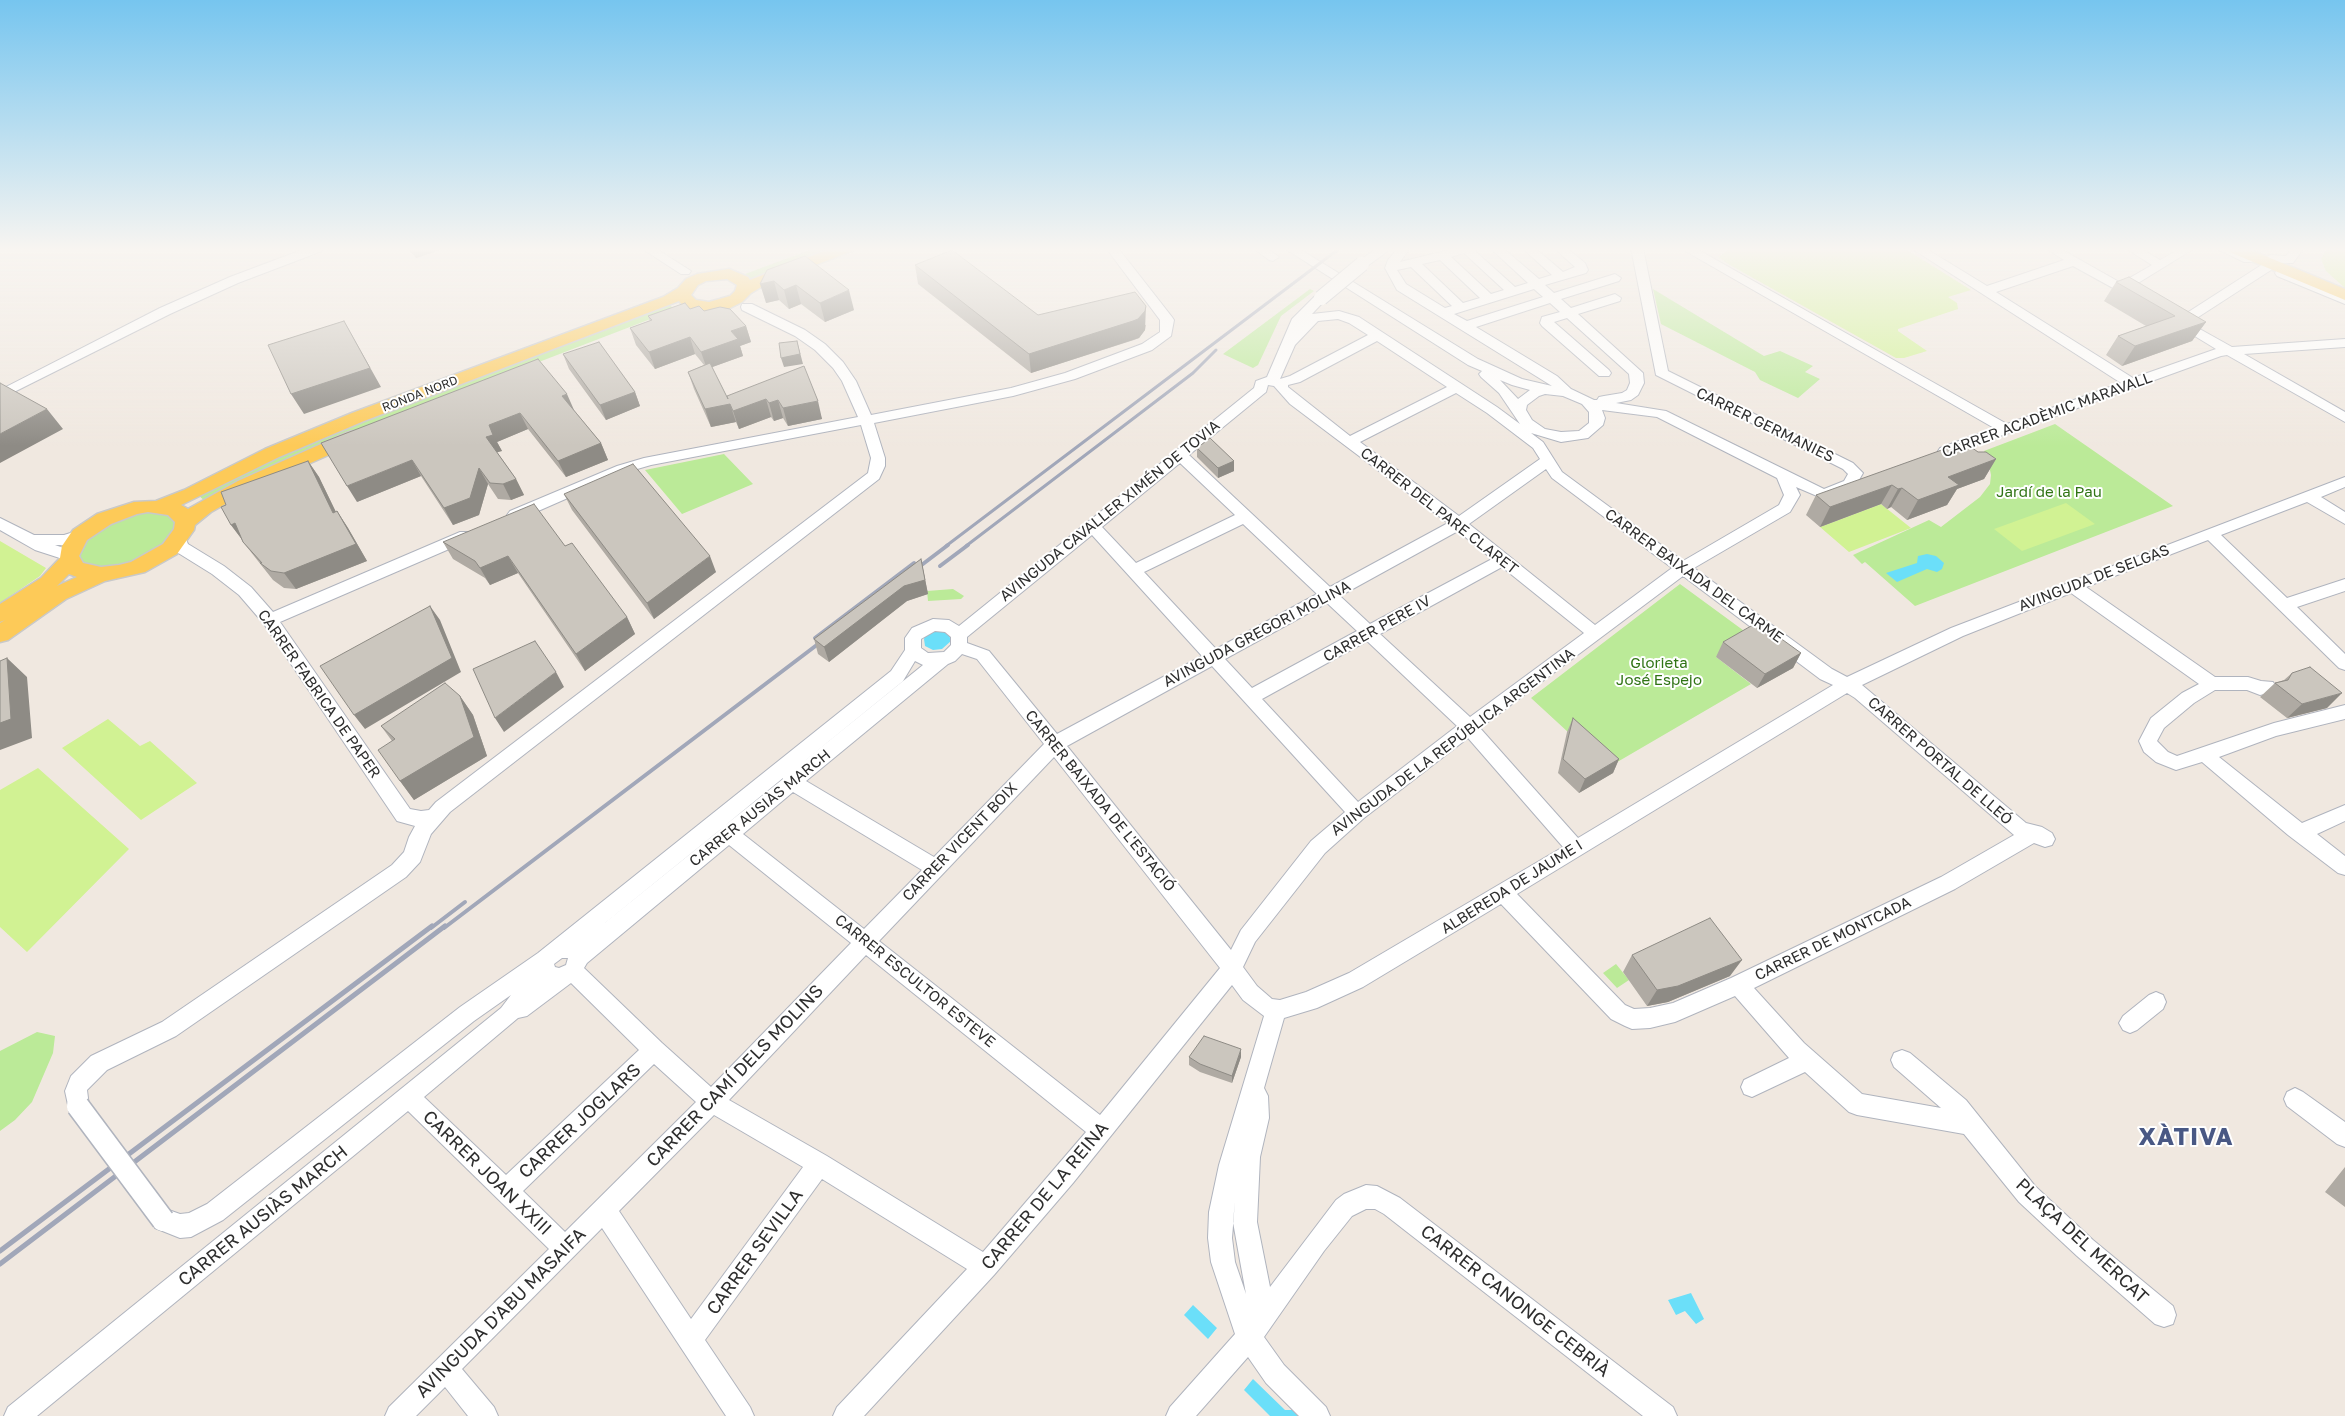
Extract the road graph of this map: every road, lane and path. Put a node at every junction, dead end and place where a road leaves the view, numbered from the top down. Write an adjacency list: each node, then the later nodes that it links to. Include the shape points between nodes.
1 (160, 314): 30 (street)
2 (632, 314): 48 (main road, RONDA NORD, via 349,421 272,453)
3 (673, 314): 57 (main road, RONDA NORD, via 337,443 204,507)
4 (767, 314): 35 (street, via 800,333 829,356 849,380)
5 (1163, 314): 35 (street, via 1168,326 1166,333 1154,343 1127,356 1042,385)
6 (1304, 314): 21 (street, bridge)
7 (1396, 314): 23 (street)
8 (1446, 314): 18 (street)
9 (1503, 314): 18 (street)
10 (1562, 314): 24 (street, via 1550,318 1548,323)
11 (1571, 314): 31 (street, via 1636,373 1636,388 1626,397)
12 (1650, 314): 45 (street, CARRER GERMANIES, via 1662,372 1669,378 1848,466 1856,473)
13 (1803, 314): 36 (street)
14 (2021, 314): 26 (street)
15 (2165, 314): 17 (street)
16 (2193, 314): 17 (street)
17 (2180, 323): 22 (street)
18 (1466, 326): 29 (street, via 1552,379)
19 (1377, 336): 21 (street, via 1354,320 1325,315 1314,317); 25 (street, via 1295,379); 27 (street)
20 (2345, 343): 22 (street, CARRER ACADÈMIC MARAVALL)
21 (1288, 344): 25 (street)
22 (2228, 351): 26 (street, CARRER ACADÈMIC MARAVALL); 34 (street)
23 (1473, 362): 28 (street); 33 (street, via 1504,390)
24 (1604, 373)
25 (1278, 384): 38 (street, CARRER DEL PARE CLARET); 39 (street, AVINGUDA CAVALLER XIMÉN DE TOVIA, via 1278,393 1261,389)
26 (2133, 384): 36 (street, CARRER ACADÈMIC MARAVALL)
27 (1457, 387): 32 (street); 38 (street)
28 (1544, 390): 29 (street); 33 (street, via 1526,397 1521,403)
29 (1566, 392): 31 (street)
30 (0, 395)
31 (1586, 401): 37 (street, via 1598,418 1591,431 1572,437); 42 (street, via 1661,414)
32 (1492, 410): 33 (street, via 1514,420); 41 (street, CARRER BAIXADA DEL CARME, via 1538,445)
33 (1522, 416): 37 (street)
34 (2345, 418)
35 (866, 420): 52 (street, via 649,460); 93 (street, via 878,466 865,485)
36 (2006, 429): 40 (street, CARRER ACADÈMIC MARAVALL)
37 (1549, 435): 41 (street)
38 (1349, 442): 54 (street, CARRER DEL PARE CLARET)
39 (1180, 455): 50 (street); 55 (street, AVINGUDA CAVALLER XIMÉN DE TOVIA)
40 (1933, 455)
41 (1549, 460): 54 (street, AVINGUDA GREGORI MOLINA); 65 (street, CARRER BAIXADA DEL CARME, via 1557,475)
42 (1784, 477): 46 (street); 49 (street, via 1792,495)
43 (1868, 477): 45 (street)
44 (2345, 482): 47 (street, AVINGUDA DE SELGAS)
45 (1850, 484): 46 (street)
46 (1824, 494): 49 (street)
47 (2309, 496): 51 (street); 58 (street, AVINGUDA DE SELGAS)
48 (161, 506): 57 (main road, via 181,514); 59 (main road, RONDA NORD, via 118,512)
49 (1785, 508): 65 (street)
50 (1246, 516): 66 (street); 70 (street)
51 (2345, 519)
52 (499, 522)
53 (0, 523): 60 (street)
54 (1459, 524): 64 (street, CARRER DEL PARE CLARET); 70 (street, AVINGUDA GREGORI MOLINA)
55 (1092, 526): 66 (street); 77 (street, AVINGUDA CAVALLER XIMÉN DE TOVIA)
56 (482, 529): 73 (street)
57 (182, 531): 62 (main road, RONDA NORD); 63 (street, CARRER FABRICA DE PAPER, via 181,547)
58 (2211, 534): 69 (street, AVINGUDA DE SELGAS); 71 (street)
59 (80, 535): 60 (street, via 64,540); 61 (main road, via 72,546)
60 (32, 540): 61 (street)
61 (70, 558): 67 (main road, via 75,568); 72 (main road, via 48,583)
62 (156, 558): 63 (street, CARRER FABRICA DE PAPER, via 173,556); 67 (main road, RONDA NORD, via 126,571)
63 (201, 560): 73 (street, CARRER FABRICA DE PAPER, via 235,582)
64 (1503, 560): 74 (street, CARRER PERE IV); 76 (street, CARRER DEL PARE CLARET)
65 (1683, 568): 76 (street, AVINGUDA DE LA REPÚBLICA ARGENTINA); 82 (street, CARRER BAIXADA DEL CARME, via 1826,674)
66 (1133, 571): 79 (street)
67 (101, 574): 75 (main road, via 59,594)
68 (2345, 585): 71 (street)
69 (2073, 586): 82 (street, AVINGUDA DE SELGAS, via 1943,638); 83 (street)
70 (1328, 596): 74 (street); 79 (street, AVINGUDA GREGORI MOLINA)
71 (2285, 605): 81 (street)
72 (0, 614)
73 (270, 620): 93 (street, CARRER FABRICA DE PAPER, via 404,816 421,819)
74 (1369, 633): 85 (street, CARRER PERE IV); 87 (street)
75 (0, 634)
76 (1596, 634): 87 (street, AVINGUDA DE LA REPÚBLICA ARGENTINA)
77 (960, 641): 78 (street, via 955,630 941,625 925,628 913,638); 80 (street, via 949,657); 88 (street, CARRER BAIXADA DE L'ESTACIÓ, via 983,655)
78 (913, 650): 80 (street, via 924,659); 104 (street, CARRER AUSIÀS MARCH, via 897,676)
79 (1213, 657): 85 (street); 88 (street, AVINGUDA GREGORI MOLINA)
80 (941, 660): 90 (street, CARRER AUSIÀS MARCH)
81 (2345, 664)
82 (1847, 685): 96 (street, CARRER PORTAL DE LLEÓ, via 1872,701 2019,829); 97 (street, ALBEREDA DE JAUME I)
83 (2209, 685): 84 (street, via 2248,683 2260,688); 89 (street, via 2157,723 2148,741 2162,758 2176,762)
84 (2267, 686)
85 (1250, 697): 91 (street)
86 (2345, 712): 89 (street, via 2274,730)
87 (1469, 727): 91 (street, AVINGUDA DE LA REPÚBLICA ARGENTINA); 97 (street)
88 (1055, 744): 99 (street, CARRER VICENT BOIX); 101 (street, CARRER BAIXADA DE L'ESTACIÓ)
89 (2208, 757): 94 (street, via 2294,829)
90 (791, 781): 95 (street, CARRER AUSIÀS MARCH); 99 (street)
91 (1357, 813): 102 (street, AVINGUDA DE LA REPÚBLICA ARGENTINA, via 1318,847)
92 (2345, 813): 94 (street)
93 (435, 816): 104 (street, CARRER AUSIÀS MARCH, bridge, via 418,837 413,856 399,872 169,1029 111,1055 83,1076 76,1091 78,1106 163,1220 180,1226 191,1225 215,1212 467,1014)
94 (2302, 832): 98 (street)
95 (728, 833): 103 (street, CARRER ESCULTOR ESTEVE); 106 (street, CARRER AUSIÀS MARCH)
96 (2040, 836): 107 (street, CARRER DE MONTCADA)
97 (1576, 848): 100 (street, ALBEREDA DE JAUME I)
98 (2345, 867)
99 (935, 868): 103 (street, CARRER VICENT BOIX)
100 (1503, 893): 107 (street, CARRER DE MONTCADA, via 1622,1015 1638,1019 1662,1016); 109 (street, ALBEREDA DE JAUME I, via 1356,980 1310,1002)
101 (1207, 934): 102 (street, via 1230,940); 105 (street, CARRER BAIXADA DE L'ESTACIÓ)
102 (1248, 935): 105 (street, AVINGUDA DE LA REPÚBLICA ARGENTINA)
103 (865, 941): 119 (street, CARRER CAMÍ DELS MOLINS); 120 (street, CARRER ESCULTOR ESTEVE)
104 (549, 957): 106 (street, via 544,972 547,975); 106 (street, via 564,947 575,950); 110 (street, CARRER AUSIÀS MARCH)
105 (1232, 967): 109 (street, CARRER BAIXADA DE L'ESTACIÓ, via 1250,993 1266,1007); 120 (street, CARRER DE LA REINA)
106 (571, 969): 110 (street, CARRER AUSIÀS MARCH); 112 (street)
107 (1738, 985): 113 (street)
108 (2156, 1002): 111 (street)
109 (1276, 1010): 115 (street)
110 (508, 1015): 117 (street, CARRER AUSIÀS MARCH)
111 (2130, 1024)
112 (654, 1050): 119 (street); 124 (street, CARRER JOGLARS)
113 (1807, 1060): 116 (street); 121 (street, via 1858,1104)
114 (1902, 1060): 121 (street, PLAÇA DEL MERCAT, via 1955,1104)
115 (1256, 1079): 129 (street, via 1258,1118 1249,1157 1245,1222 1258,1285); 129 (street, via 1226,1182 1220,1238 1223,1262)
116 (1752, 1087)
117 (409, 1097): 124 (street, CARRER JOAN XXIII); 133 (street, CARRER AUSIÀS MARCH)
118 (2295, 1100): 122 (street)
119 (712, 1102): 123 (street); 125 (street, CARRER CAMÍ DELS MOLINS)
120 (1101, 1130): 127 (street, CARRER DE LA REINA)
121 (1978, 1133): 128 (street, PLAÇA DEL MERCAT, via 2027,1194)
122 (2345, 1136)
123 (819, 1164): 127 (street); 130 (street, CARRER SEVILLA)
124 (506, 1191): 126 (street, CARRER JOAN XXIII)
125 (604, 1210): 126 (street, AVINGUDA D'ABU MASAIFA); 130 (street)
126 (566, 1249): 131 (street, AVINGUDA D'ABU MASAIFA)
127 (986, 1266): 137 (street, CARRER DE LA REINA)
128 (2164, 1316)
129 (1254, 1330): 132 (street); 138 (street, via 1275,1374); 139 (street, CARRER CANONGE CEBRIÀ, via 1344,1208 1361,1198 1371,1197 1384,1201)
130 (691, 1339): 136 (street)
131 (445, 1368): 134 (street, AVINGUDA D'ABU MASAIFA); 135 (street)
132 (1185, 1409)
133 (18, 1416)
134 (398, 1416)
135 (485, 1416)
136 (742, 1416)
137 (846, 1416)
138 (1316, 1416)
139 (1664, 1416)

